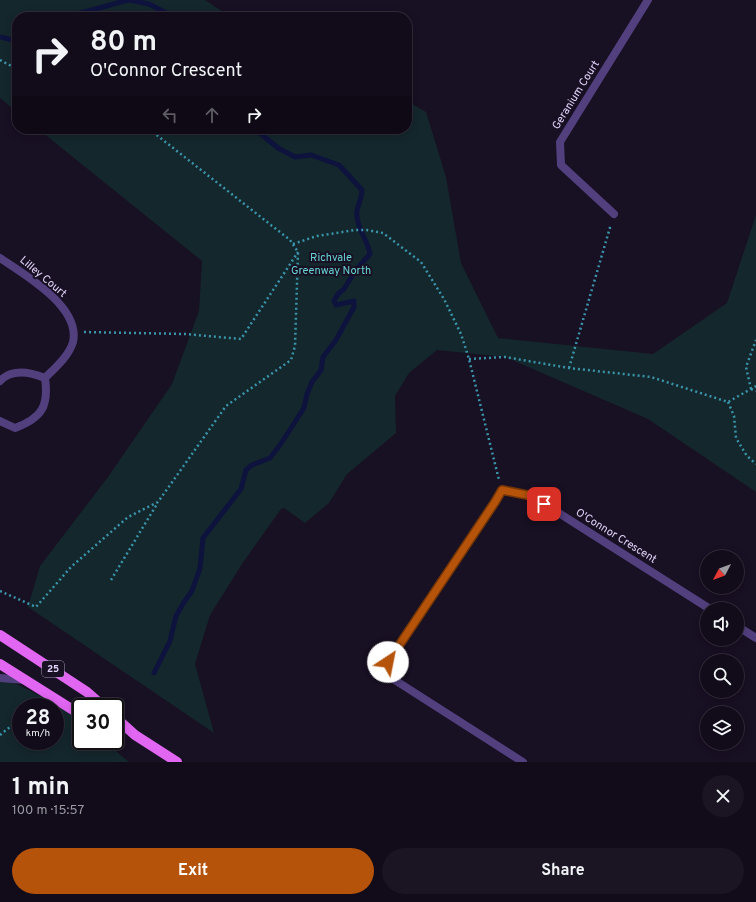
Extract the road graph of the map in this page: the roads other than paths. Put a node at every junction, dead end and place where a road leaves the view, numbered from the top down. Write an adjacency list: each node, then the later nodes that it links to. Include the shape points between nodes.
1 (648, 0): 2 (street, Geranium Court, via 560,142 561,165)
2 (614, 214)
3 (0, 258): 4 (street, Lilley Court, via 24,273 58,302 71,320 74,332 72,343 61,362)
4 (45, 378): 5 (street, via 31,372 19,372 4,376); 6 (street, via 46,398 40,414 29,423 15,428)
5 (0, 381)
6 (0, 421)
7 (700, 603): 20 (street, O'Connor Crescent, via 532,496 502,490 388,662 390,677)
8 (744, 630): 10 (street)
9 (0, 635): 14 (main road, 25)
10 (756, 638)
11 (0, 664): 13 (main road, 25)
12 (0, 678): 13 (street)
13 (25, 680): 15 (main road, 25)
14 (94, 698)
15 (72, 709)
16 (124, 725): 18 (main road)
17 (124, 731): 18 (main road)
18 (135, 735): 19 (main road)
19 (177, 762)
20 (523, 762)

